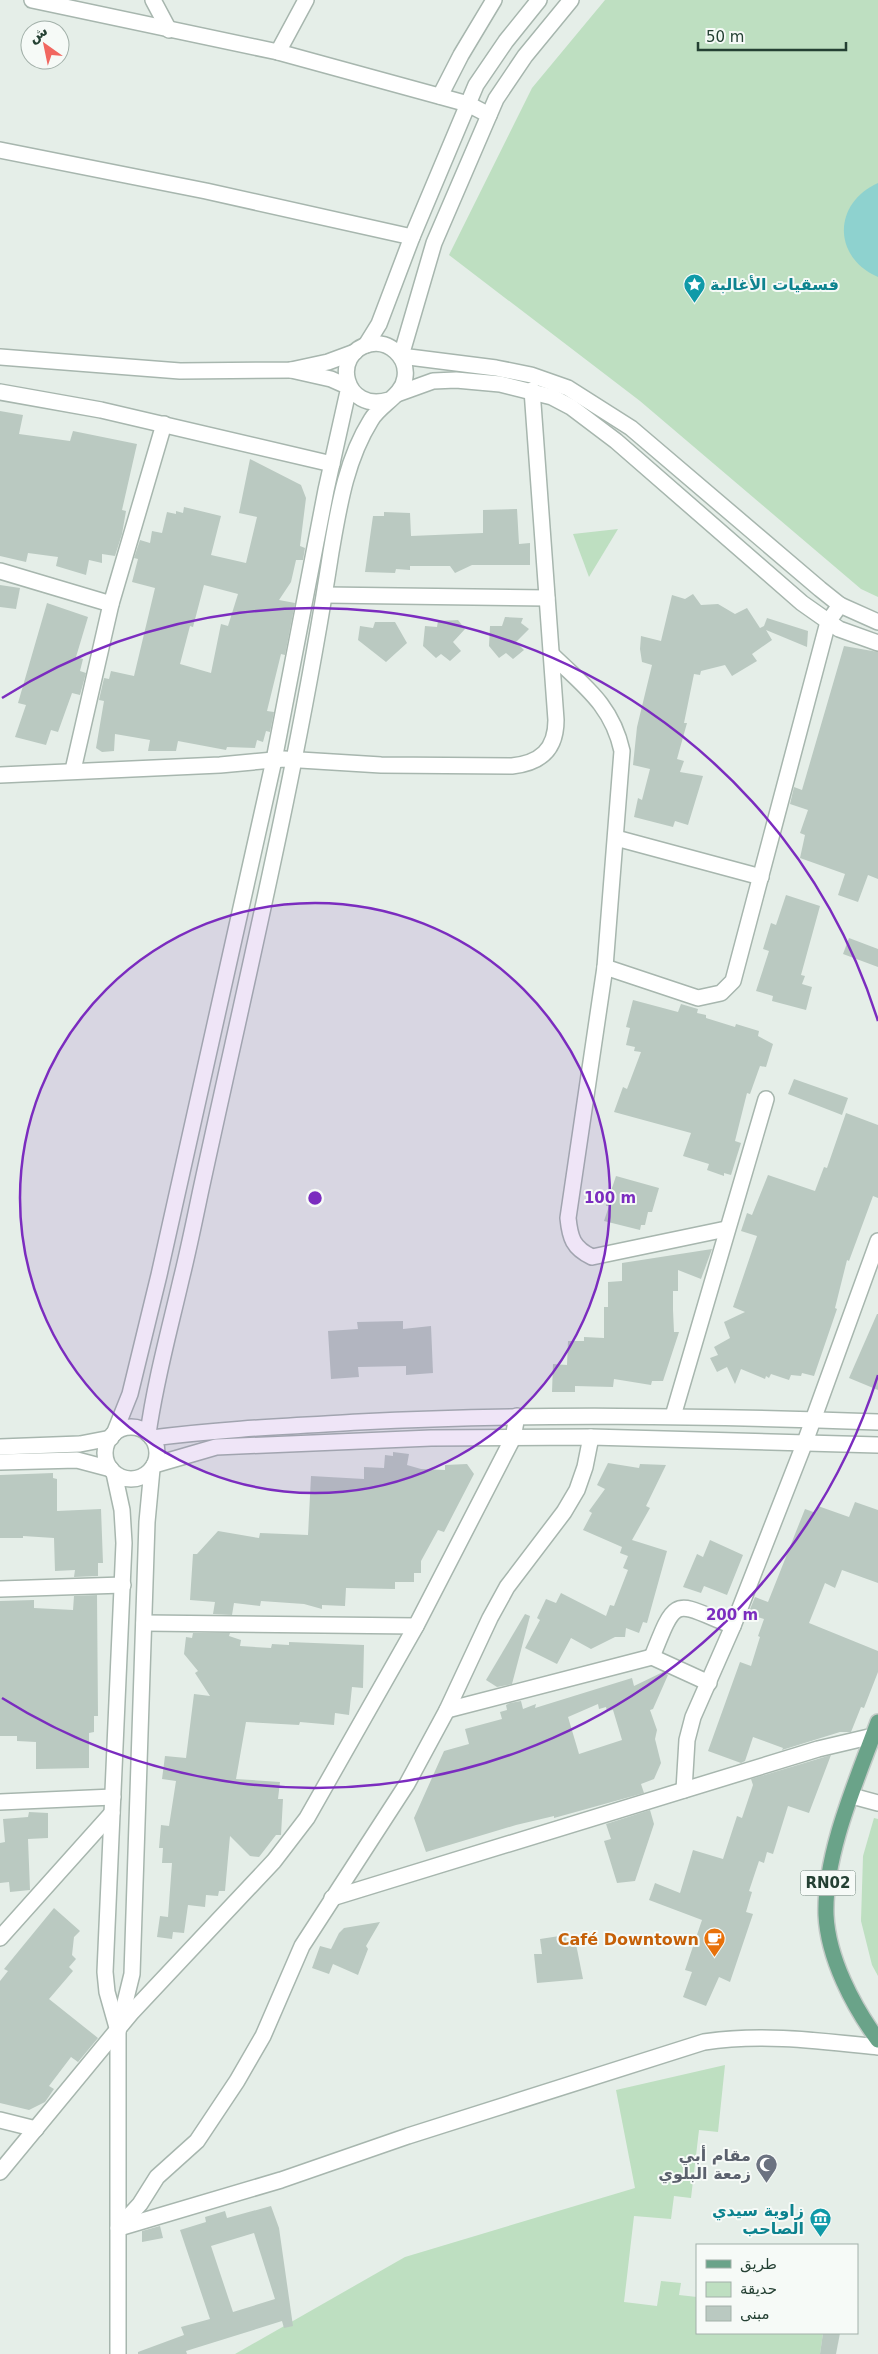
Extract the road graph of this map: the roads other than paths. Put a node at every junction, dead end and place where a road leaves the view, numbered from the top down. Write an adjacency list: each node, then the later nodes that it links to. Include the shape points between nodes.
1 (32, 0): 7 (street)
2 (154, 0): 7 (street)
3 (306, 0): 8 (street)
4 (494, 0): 9 (street)
5 (539, 0): 10 (street, via 506,41 476,85)
6 (571, 0): 11 (street, via 525,56)
7 (168, 30): 8 (street)
8 (278, 52): 9 (street)
9 (440, 96): 10 (street)
10 (468, 104): 11 (street); 13 (street)
11 (489, 115): 15 (street, via 434,243)
12 (0, 150): 13 (street)
13 (412, 237): 14 (street, via 379,324)
14 (361, 348): 15 (street, via 385,344); 17 (street, via 328,362); 18 (street, via 347,365)
15 (401, 356): 21 (street, via 406,376); 28 (street, via 496,368 568,388 631,428)
16 (0, 357): 17 (street, via 180,371)
17 (291, 370): 18 (street)
18 (350, 387): 21 (street, via 360,399 369,402 379,403); 23 (street)
19 (532, 390): 21 (street, via 456,380 433,381); 26 (street); 29 (street, via 571,406 593,423)
20 (0, 392): 22 (street)
21 (393, 397): 25 (street, via 372,417 341,492)
22 (164, 424): 23 (street); 27 (street)
23 (332, 464): 33 (street)
24 (0, 571): 27 (street)
25 (325, 595): 26 (street); 34 (street)
26 (547, 598): 32 (street)
27 (111, 604): 35 (street)
28 (840, 605): 29 (street); 30 (street)
29 (828, 622): 31 (street); 38 (street)
30 (878, 622)
31 (878, 643)
32 (552, 654): 34 (street, via 556,734 547,750 524,765 381,765); 37 (street, via 603,706 618,733 622,751)
33 (274, 760): 34 (street); 35 (street); 47 (street, via 159,1275 130,1394)
34 (293, 760): 48 (street, via 182,1279 153,1394)
35 (73, 770): 36 (street)
36 (0, 775)
37 (616, 838): 38 (street); 39 (street)
38 (761, 877): 39 (street, via 733,981 721,993 698,998)
39 (605, 967): 41 (street, via 568,1218 573,1244 592,1257)
40 (766, 1100): 41 (street)
41 (726, 1229): 44 (street)
42 (878, 1241): 45 (street)
43 (517, 1416): 44 (street); 48 (street, via 217,1429); 50 (street)
44 (673, 1416): 45 (street)
45 (813, 1420): 46 (street); 51 (street)
46 (878, 1422)
47 (112, 1436): 48 (street, via 122,1429 131,1428); 53 (street, via 80,1444); 56 (street, via 106,1449)
48 (150, 1436): 55 (street, via 157,1453)
49 (591, 1437): 50 (street); 51 (street); 64 (street, via 577,1490 507,1587)
50 (513, 1438): 55 (street, via 216,1447); 60 (street)
51 (805, 1442): 52 (street); 61 (street)
52 (878, 1445)
53 (0, 1448)
54 (0, 1462): 56 (street, via 77,1460)
55 (153, 1467): 56 (street, via 146,1474 130,1479); 59 (street)
56 (112, 1471): 57 (street, via 124,1527)
57 (122, 1585): 58 (street); 68 (street)
58 (0, 1589)
59 (144, 1623): 60 (street); 74 (street, via 132,1974)
60 (416, 1626): 74 (street, via 307,1818 274,1861)
61 (733, 1626): 62 (street, via 690,1609 679,1608 667,1618); 63 (street)
62 (652, 1657): 63 (street); 64 (street)
63 (709, 1683): 66 (street, via 693,1717 687,1740)
64 (447, 1710): 72 (street, via 407,1784)
65 (875, 1729): 66 (street); 67 (main road, RN02)
66 (684, 1790): 72 (street)
67 (852, 1796): 70 (street); 75 (main road, RN02, via 835,1845 826,1916 844,1983 860,2016)
68 (113, 1797): 69 (street); 71 (street)
69 (0, 1802)
70 (878, 1803)
71 (112, 1813): 73 (street); 74 (street, via 105,1972 106,1992)
72 (332, 1898): 80 (street, via 302,1946 263,2036 237,2081 196,2141 157,2177 140,2204)
73 (0, 1938)
74 (118, 2031): 78 (street); 80 (street)
75 (878, 2040)
76 (878, 2047): 80 (street, via 810,2040 730,2038 704,2042 281,2180)
77 (0, 2120): 78 (street)
78 (36, 2129): 79 (street)
79 (0, 2172)
80 (118, 2228): 81 (street)
81 (118, 2354)

